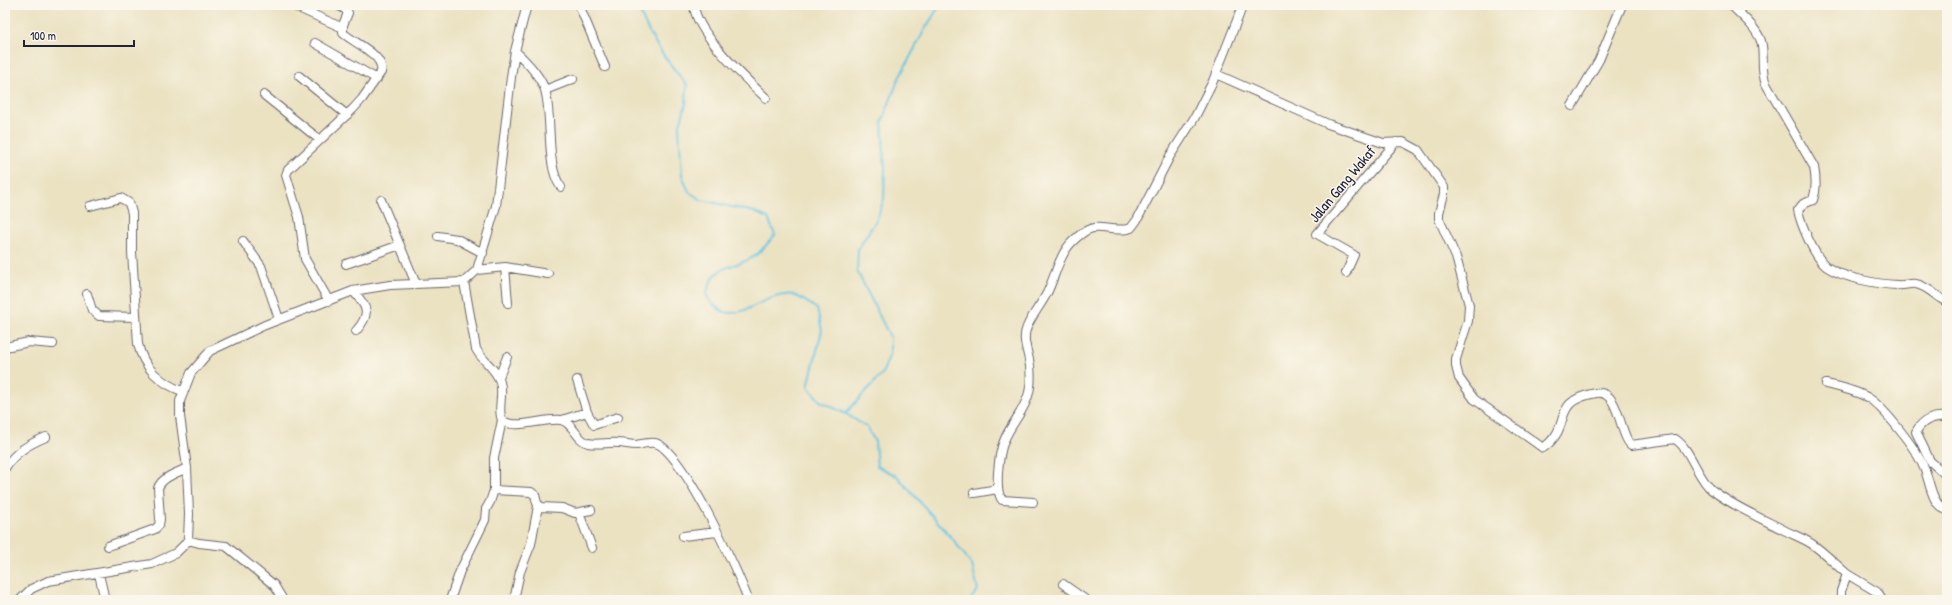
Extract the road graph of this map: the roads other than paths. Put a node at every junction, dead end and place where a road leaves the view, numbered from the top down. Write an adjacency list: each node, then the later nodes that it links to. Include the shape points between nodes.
1 (292, 5): 9 (street)
2 (338, 5): 9 (street, via 347,11 348,16)
3 (527, 5): 11 (street)
4 (579, 5): 12 (street)
5 (694, 5): 19 (street, via 698,22 708,35)
6 (1243, 5): 13 (street)
7 (1622, 5): 20 (street, via 1599,60)
8 (1731, 5): 41 (street, via 1759,37 1766,84 1814,167 1816,178 1813,200 1803,204 1798,210 1805,231 1823,263 1838,272 1866,280 1925,287)
9 (342, 28): 16 (street, via 346,36 378,58 382,66)
10 (315, 43): 16 (street)
11 (515, 51): 17 (street); 30 (street, via 506,107 496,206)
12 (604, 67)
13 (1216, 74): 23 (street, via 1328,124 1383,143); 62 (street, via 1195,117 1170,156 1131,228 1123,230 1099,226 1089,229 1071,243 1063,255 1047,294 1024,337 1030,366 1030,385 1024,405 1004,440)
14 (299, 76): 21 (street)
15 (573, 79): 17 (street)
16 (377, 80): 21 (street)
17 (545, 90): 24 (street, via 554,169)
18 (264, 95): 22 (street)
19 (766, 98)
20 (1572, 106)
21 (347, 115): 22 (street)
22 (320, 140): 40 (street, via 288,170 286,175 299,216 305,259)
23 (1396, 142): 34 (street, Jalan Gang Wakaf, via 1317,234 1354,255); 76 (street, via 1403,142 1418,150 1444,187 1439,220 1456,257 1469,312 1456,366 1459,378 1474,399 1543,448 1557,435 1567,405 1586,396 1606,394 1613,404 1625,436 1632,445 1675,438 1680,441 1702,479 1713,491 1758,518 1812,544)
24 (561, 187)
25 (381, 200): 29 (street)
26 (90, 206): 43 (street, via 121,198 129,203 132,213)
27 (438, 236): 30 (street, via 457,239)
28 (243, 241): 44 (street, via 261,266)
29 (400, 245): 31 (street); 37 (street)
30 (483, 254): 33 (street)
31 (346, 264)
32 (505, 267): 33 (street); 35 (street); 42 (street)
33 (477, 270): 36 (street)
34 (1346, 273)
35 (548, 274)
36 (464, 282): 37 (street); 49 (street, via 476,349)
37 (416, 284): 38 (street)
38 (353, 291): 40 (street); 45 (street, via 361,299 366,311 363,323)
39 (87, 294): 43 (street, via 92,310 99,316)
40 (329, 301): 44 (street)
41 (1947, 302)
42 (508, 303)
43 (136, 317): 52 (street, via 138,344 143,360 163,381)
44 (280, 319): 52 (street, via 210,351 197,364)
45 (356, 331)
46 (53, 344): 47 (street, via 29,342)
47 (5, 347)
48 (507, 357): 49 (street)
49 (499, 377): 56 (street)
50 (576, 380): 53 (street)
51 (1826, 384): 68 (street, via 1847,388 1867,397 1886,414 1924,468 1934,497)
52 (182, 391): 60 (street, via 180,416)
53 (587, 412): 54 (street, via 594,426); 57 (street)
54 (618, 417)
55 (1947, 417): 61 (street, via 1925,421 1916,432 1930,461)
56 (502, 420): 57 (street, via 508,423); 63 (street, via 494,458)
57 (562, 420): 70 (street, via 586,442 659,445 687,477)
58 (46, 437): 59 (street, via 27,445 10,459)
59 (5, 468)
60 (187, 468): 72 (street); 73 (street, via 159,484 160,520 155,529)
61 (1947, 476)
62 (998, 489): 64 (street); 65 (street, via 1002,500)
63 (494, 490): 66 (street, via 531,492 535,494); 81 (street, via 486,508 485,520 460,571)
64 (974, 494)
65 (1033, 502)
66 (538, 506): 69 (street, via 562,508); 82 (street, via 531,544 520,572)
67 (591, 510): 69 (street)
68 (1947, 510)
69 (579, 513): 74 (street)
70 (718, 532): 71 (street); 83 (street)
71 (683, 536)
72 (188, 540): 75 (street, via 176,553 152,564); 80 (street, via 226,546 274,585)
73 (108, 546)
74 (592, 548)
75 (99, 574): 78 (street, via 48,581 31,589); 79 (street)
76 (1847, 574): 85 (street, via 1841,591); 86 (street, via 1876,592)
77 (1063, 584): 84 (street)
78 (20, 600)
79 (105, 600)
80 (283, 600)
81 (450, 600)
82 (514, 600)
83 (748, 600)
84 (1086, 600)
85 (1841, 600)
86 (1882, 600)

